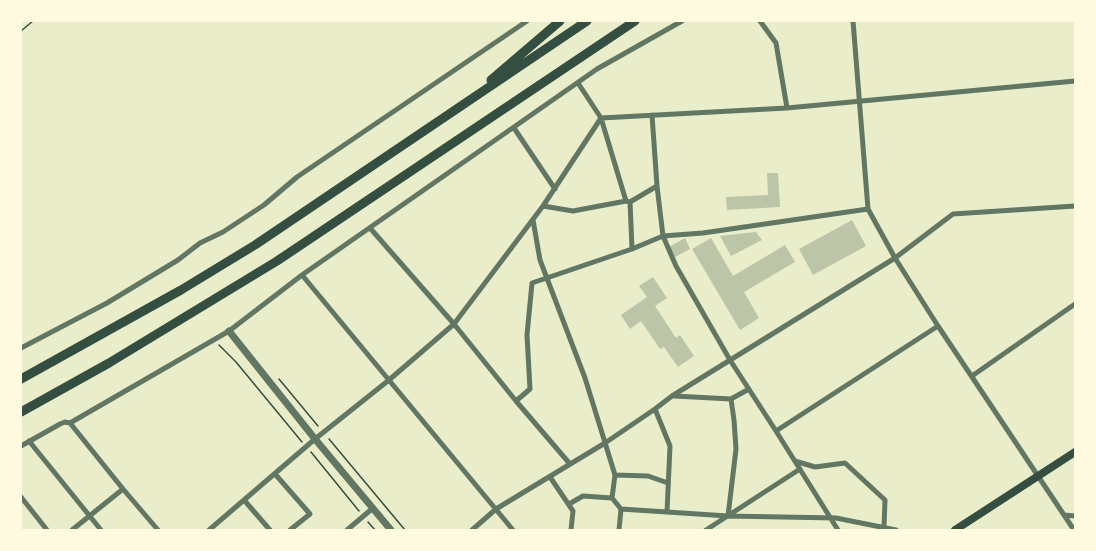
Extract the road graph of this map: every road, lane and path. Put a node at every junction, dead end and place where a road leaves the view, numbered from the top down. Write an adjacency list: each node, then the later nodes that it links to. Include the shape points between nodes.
1 (33, 21): 9 (path)
2 (527, 21): 36 (street, via 223,232 107,303)
3 (560, 21): 13 (highway)
4 (587, 21): 13 (highway)
5 (635, 21): 46 (highway, via 277,261)
6 (682, 21): 11 (street)
7 (760, 21): 14 (street, via 776,43)
8 (853, 21): 12 (street)
9 (21, 31)
10 (1075, 81): 12 (street)
11 (578, 83): 16 (street); 17 (street)
12 (860, 101): 14 (street); 23 (street)
13 (459, 107): 39 (highway, via 255,245)
14 (787, 108): 15 (street)
15 (652, 115): 16 (street); 18 (street)
16 (601, 118): 19 (street); 20 (street)
17 (514, 128): 19 (street); 25 (street)
18 (657, 186): 20 (street); 26 (street)
19 (555, 189): 21 (street)
20 (628, 201): 21 (street, via 573,211); 27 (street)
21 (543, 206): 24 (street)
22 (1075, 206): 28 (street, via 953,214)
23 (868, 208): 26 (street); 28 (street)
24 (533, 220): 30 (street); 32 (street)
25 (370, 228): 29 (street); 32 (street)
26 (663, 236): 27 (street); 37 (street)
27 (632, 249): 30 (street)
28 (896, 258): 33 (street); 37 (street)
29 (302, 275): 34 (street); 40 (street)
30 (547, 278): 44 (street, via 532,283 527,335 530,389); 51 (street)
31 (1075, 304): 38 (street)
32 (454, 324): 40 (street); 44 (street)
33 (938, 326): 38 (street); 48 (street)
34 (229, 331): 47 (street); 49 (street)
35 (219, 345): 53 (path)
36 (21, 348)
37 (730, 360): 41 (street); 42 (street)
38 (972, 376): 60 (street)
39 (21, 379)
40 (389, 380): 49 (street); 70 (street)
41 (749, 389): 43 (street); 48 (street)
42 (672, 396): 43 (street); 45 (street)
43 (731, 399): 75 (street, via 736,449)
44 (516, 401): 56 (street)
45 (656, 409): 51 (street); 62 (street, via 670,446)
46 (21, 412)
47 (70, 423): 50 (street, via 60,424); 63 (street)
48 (776, 431): 55 (street)
49 (315, 439): 53 (street); 68 (street)
50 (29, 441): 52 (street); 72 (street)
51 (605, 442): 56 (street); 59 (street)
52 (21, 446)
53 (306, 446): 58 (street); 74 (path)
54 (1075, 452): 60 (main road)
55 (795, 461): 57 (street); 78 (street, via 815,467 844,463 885,500)
56 (570, 464): 61 (street)
57 (800, 469): 75 (street); 77 (street)
58 (274, 474): 66 (street); 85 (street, via 310,514)
59 (615, 475): 62 (street, via 648,476); 65 (street)
60 (1038, 476): 73 (street); 96 (main road)
61 (549, 477): 67 (street); 70 (street)
62 (668, 483): 71 (street)
63 (123, 489): 72 (street); 83 (street)
64 (21, 497): 80 (street)
65 (612, 498): 67 (street, via 583,496); 69 (street)
66 (244, 500): 79 (street); 84 (street)
67 (569, 504): 91 (street, via 573,511)
68 (373, 508): 74 (street); 88 (street)
69 (621, 509): 71 (street); 92 (street)
70 (496, 510): 89 (street); 90 (street)
71 (667, 512): 75 (street)
72 (88, 515): 81 (street); 82 (street)
73 (1064, 515): 76 (street); 97 (street)
74 (363, 516): 86 (street); 87 (path)
75 (728, 516): 77 (street); 93 (street)
76 (1075, 516)
77 (831, 518): 78 (street); 94 (street)
78 (885, 527): 95 (street)
79 (212, 529)
80 (47, 530)
81 (72, 530)
82 (101, 530)
83 (158, 530)
84 (270, 530)
85 (290, 530)
86 (347, 530)
87 (375, 530)
88 (392, 530)
89 (472, 530)
90 (513, 530)
91 (572, 530)
92 (619, 530)
93 (706, 530)
94 (838, 530)
95 (896, 530)
96 (955, 530)
97 (1074, 530)

